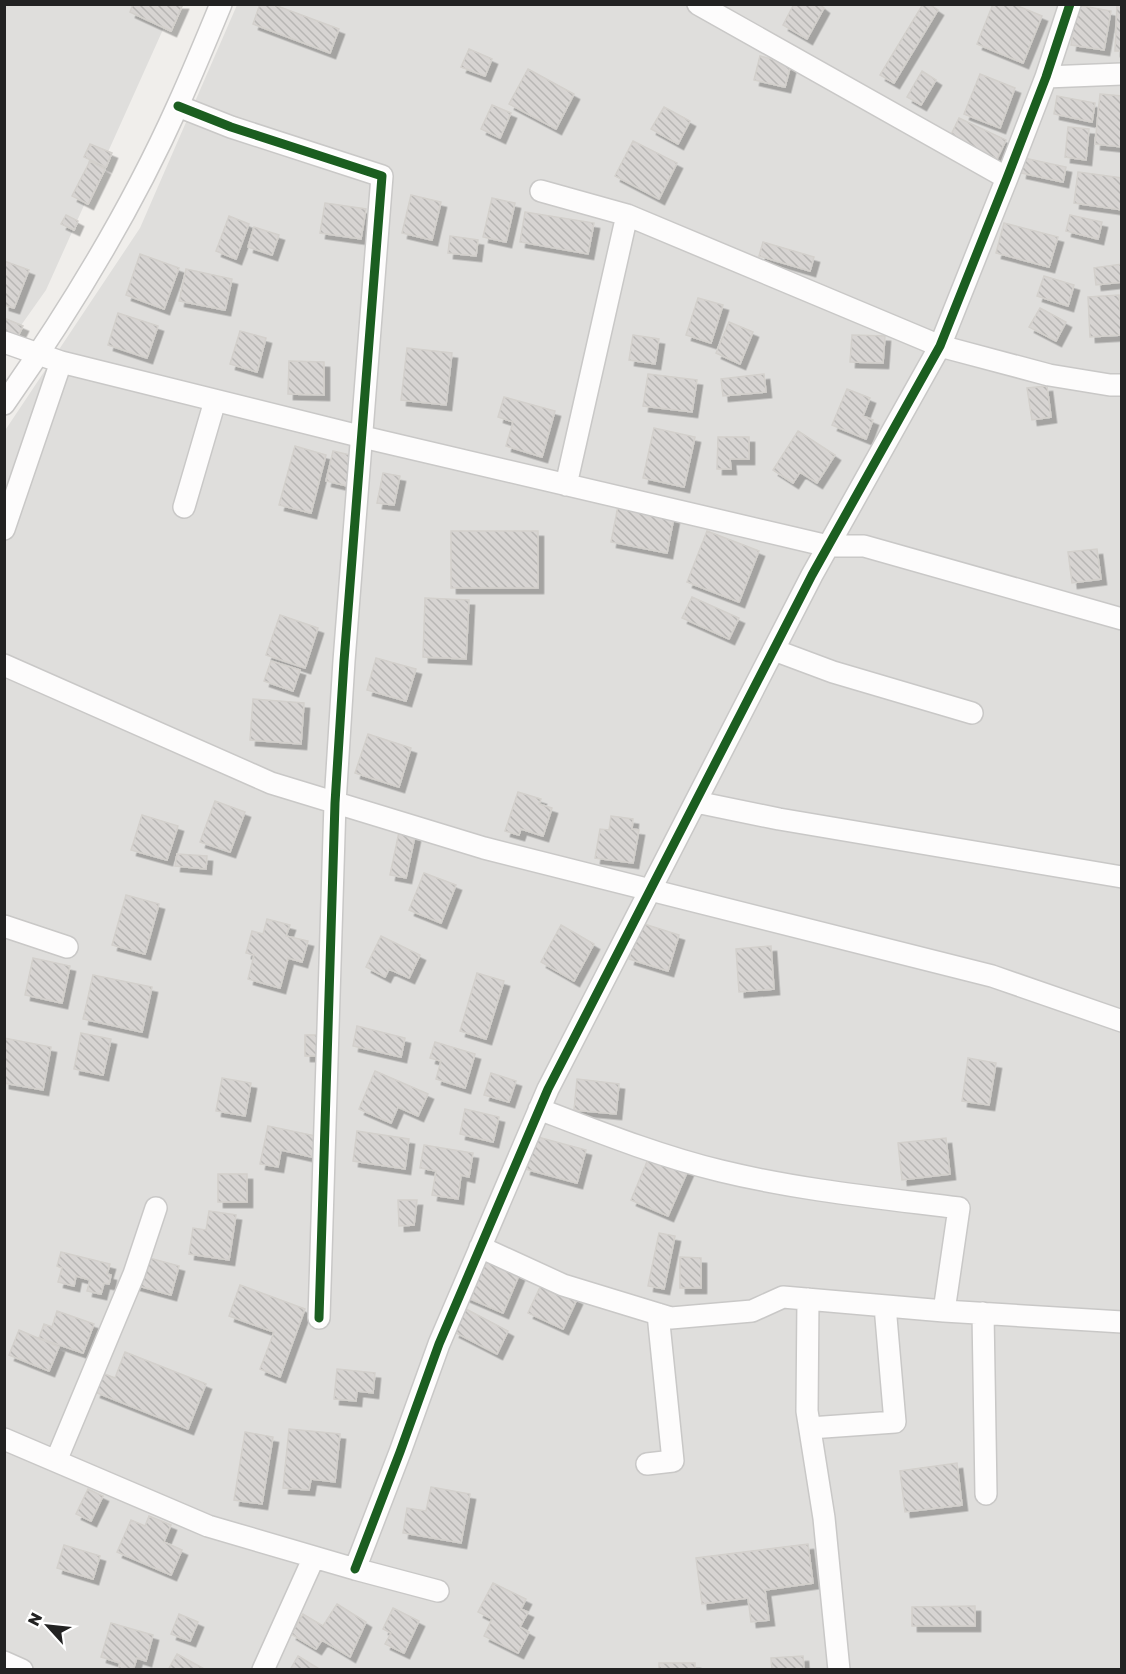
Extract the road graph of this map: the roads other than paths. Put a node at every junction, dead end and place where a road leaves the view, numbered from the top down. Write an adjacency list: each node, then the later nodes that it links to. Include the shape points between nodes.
1 (221, 4): 6 (street)
2 (1070, 4): 5 (street)
3 (709, 7): 7 (street)
4 (1122, 74): 5 (street)
5 (1046, 76): 7 (street)
6 (178, 106): 12 (street, via 128,205); 17 (street, via 382,176)
7 (1007, 178): 11 (street)
8 (541, 191): 9 (street)
9 (627, 215): 11 (street); 18 (street)
10 (4, 342): 12 (street)
11 (940, 346): 14 (street, via 1049,375); 21 (street)
12 (38, 355): 13 (street); 16 (street)
13 (61, 362): 15 (street); 20 (street)
14 (1122, 385)
15 (215, 401): 17 (street); 19 (street)
16 (4, 404)
17 (363, 437): 18 (street); 27 (street)
18 (566, 485): 21 (street)
19 (184, 507)
20 (4, 529)
21 (828, 546): 22 (street, via 864,546); 23 (street)
22 (1122, 619)
23 (774, 650): 25 (street); 26 (street)
24 (4, 665): 27 (street, via 271,783)
25 (972, 714)
26 (696, 801): 28 (street, via 779,819); 29 (street)
27 (335, 802): 29 (street, via 484,848); 41 (street)
28 (1122, 877)
29 (650, 890): 32 (street, via 992,976); 33 (street)
30 (4, 926): 31 (street)
31 (67, 947)
32 (1122, 1021)
33 (539, 1110): 35 (street); 38 (street, via 720,1171 828,1191 959,1208)
34 (156, 1208): 45 (street, via 134,1274)
35 (480, 1247): 40 (street, via 563,1286); 49 (street, via 439,1344)
36 (808, 1299): 37 (street); 40 (street, via 783,1297 752,1311 671,1318); 43 (street)
37 (885, 1306): 38 (street); 43 (street, via 895,1422)
38 (944, 1311): 39 (street)
39 (983, 1313): 42 (street); 47 (street)
40 (657, 1314): 46 (street, via 673,1461)
41 (319, 1318)
42 (1122, 1322)
43 (810, 1428): 54 (street, via 824,1518)
44 (4, 1439): 45 (street)
45 (56, 1461): 48 (street, via 208,1527)
46 (647, 1464)
47 (986, 1494)
48 (314, 1557): 49 (street); 53 (street)
49 (355, 1569): 50 (street)
50 (438, 1591)
51 (4, 1662): 52 (street)
52 (22, 1670)
53 (263, 1670)
54 (839, 1670)

